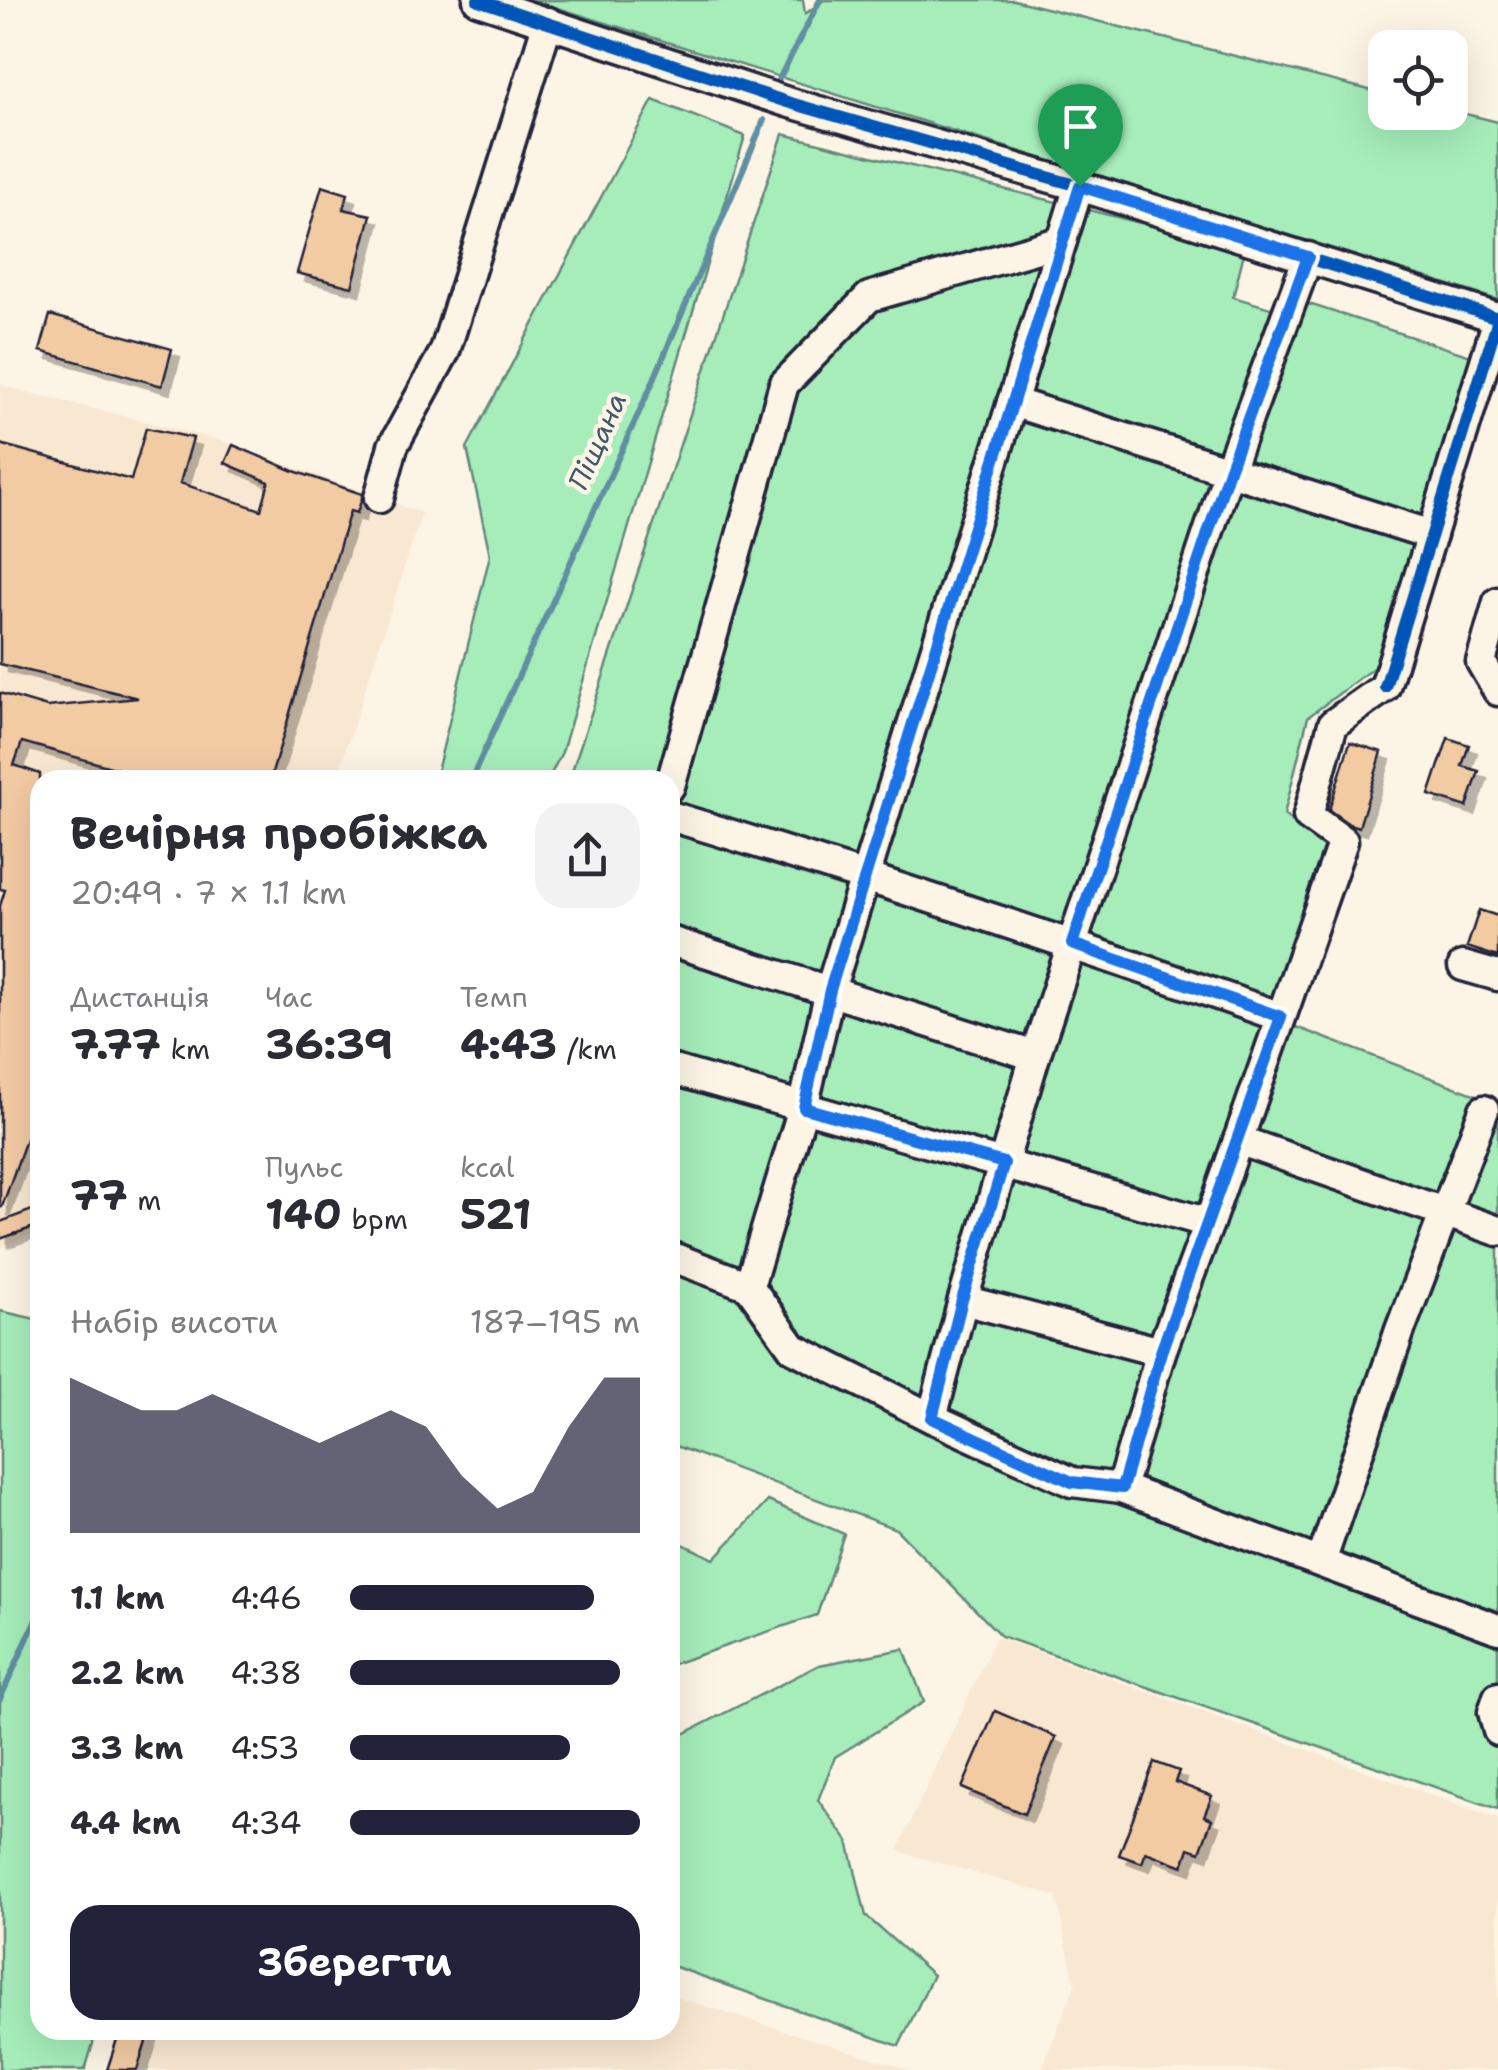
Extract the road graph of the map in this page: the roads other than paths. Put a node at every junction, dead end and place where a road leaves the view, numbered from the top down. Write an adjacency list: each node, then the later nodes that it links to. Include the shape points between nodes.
1 (478, 0): 2 (street)
2 (548, 22): 3 (street, via 787,102); 9 (street, via 445,352 393,446)
3 (1080, 186): 4 (street); 5 (street)
4 (1062, 241): 7 (street); 13 (street, via 869,297 784,384)
5 (1308, 257): 6 (street); 8 (street)
6 (1498, 319): 10 (street)
7 (1012, 402): 8 (street); 15 (street)
8 (1229, 470): 10 (street); 17 (street)
9 (379, 498)
10 (1432, 535): 21 (street, via 1385,687 1333,724 1308,816 1342,841)
11 (1498, 602): 12 (street, via 1481,662)
12 (1498, 691)
13 (675, 770)
14 (680, 819): 15 (street)
15 (866, 876): 17 (street); 20 (street)
16 (680, 944): 20 (street)
17 (1072, 944): 21 (street); 22 (street)
18 (1463, 966): 19 (street)
19 (1498, 976)
20 (830, 990): 22 (street); 24 (street)
21 (1281, 1017): 26 (street)
22 (1035, 1056): 27 (street)
23 (680, 1072): 24 (street)
24 (804, 1108): 27 (street); 32 (street)
25 (1484, 1110): 28 (street)
26 (1238, 1140): 28 (street); 29 (street)
27 (1004, 1163): 29 (street); 33 (street)
28 (1443, 1212): 30 (street); 37 (street)
29 (1209, 1223): 34 (street)
30 (1498, 1231)
31 (680, 1260): 32 (street)
32 (749, 1286): 35 (street, via 793,1348)
33 (962, 1300): 34 (street); 35 (street)
34 (1161, 1352): 36 (street)
35 (932, 1418): 36 (street, via 1072,1482)
36 (1122, 1488): 37 (street)
37 (1321, 1562): 38 (street)
38 (1498, 1628)
39 (1498, 1698): 40 (street)
40 (1498, 1731)

